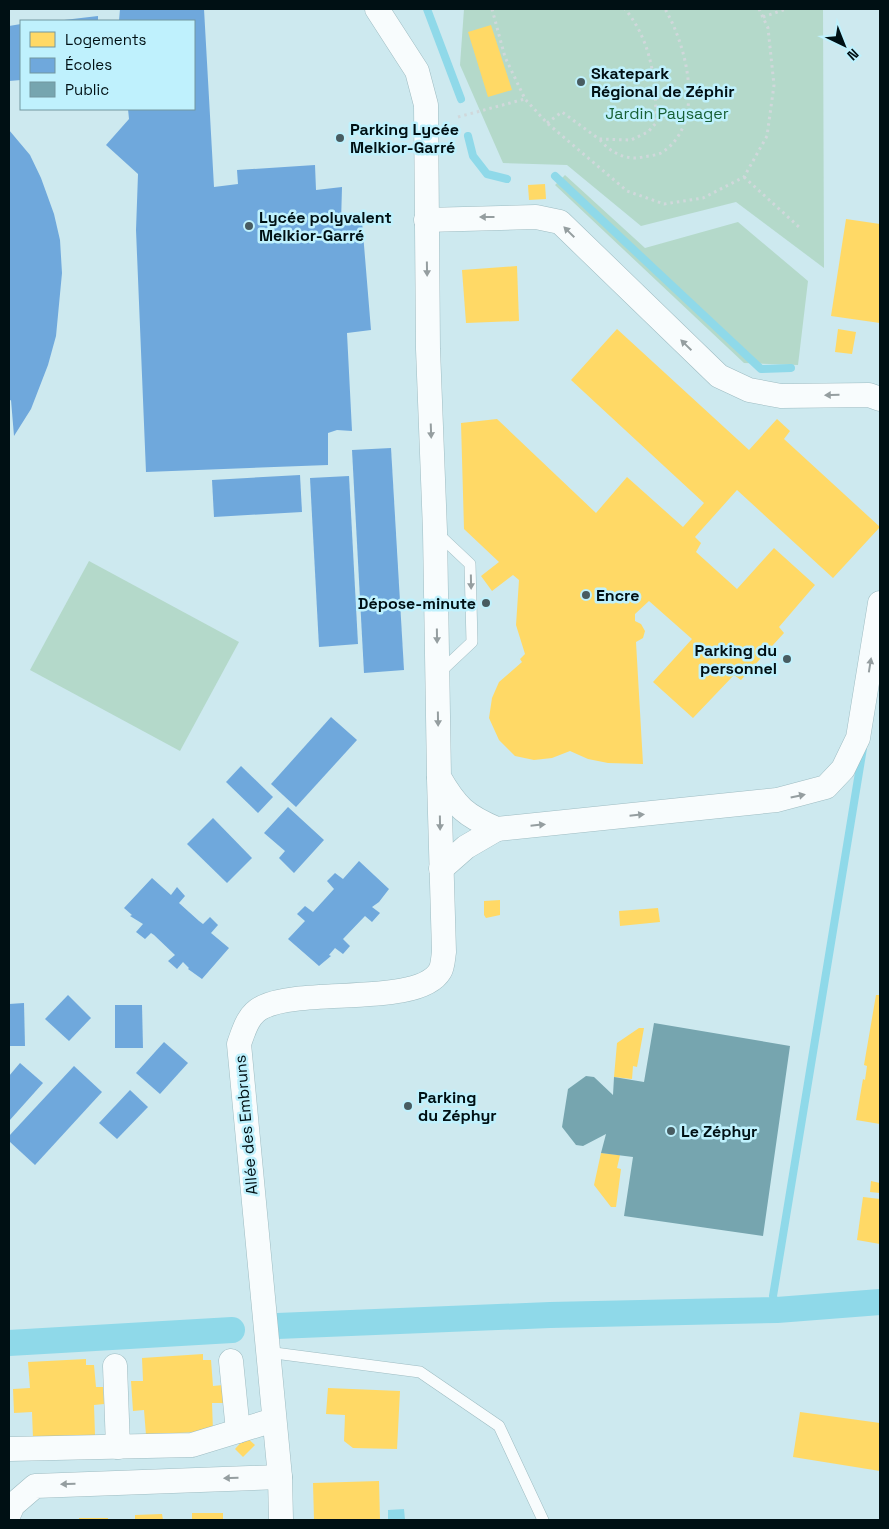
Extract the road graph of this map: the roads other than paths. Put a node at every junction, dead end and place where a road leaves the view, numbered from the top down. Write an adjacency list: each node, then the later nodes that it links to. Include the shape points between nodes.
1 (377, 9): 2 (street, Allée des Embruns, via 417,71 424,92)
2 (426, 220): 3 (street, one-way to 2, via 869,395 781,396 749,390 720,376 560,222 536,217); 4 (street, Allée des Embruns, one-way to 4)
3 (880, 399)
4 (435, 531): 6 (street, Allée des Embruns, one-way to 6); 6 (lane, one-way to 6, via 470,564 472,642)
5 (880, 603): 8 (street, one-way to 5, via 777,800 826,788 843,768 858,738)
6 (437, 674): 7 (street, Allée des Embruns, one-way to 7)
7 (439, 777): 8 (street, via 459,808); 9 (street, Allée des Embruns, one-way to 9)
8 (497, 829): 9 (street, via 466,847)
9 (441, 869): 10 (street, Allée des Embruns, via 444,952 440,972 422,986 384,993 292,999 263,1007 247,1022 239,1044)
10 (267, 1352): 13 (street, Allée des Embruns); 20 (lane, via 420,1372 499,1426)
11 (231, 1361): 14 (street)
12 (115, 1366): 15 (street)
13 (274, 1420): 14 (street); 17 (street, Allée des Embruns)
14 (238, 1431): 15 (street, via 192,1445)
15 (118, 1447): 16 (street)
16 (9, 1449)
17 (280, 1477): 18 (street, one-way to 18, via 36,1486 13,1505); 19 (street, Allée des Embruns)
18 (9, 1514)
19 (281, 1520)
20 (543, 1520)

